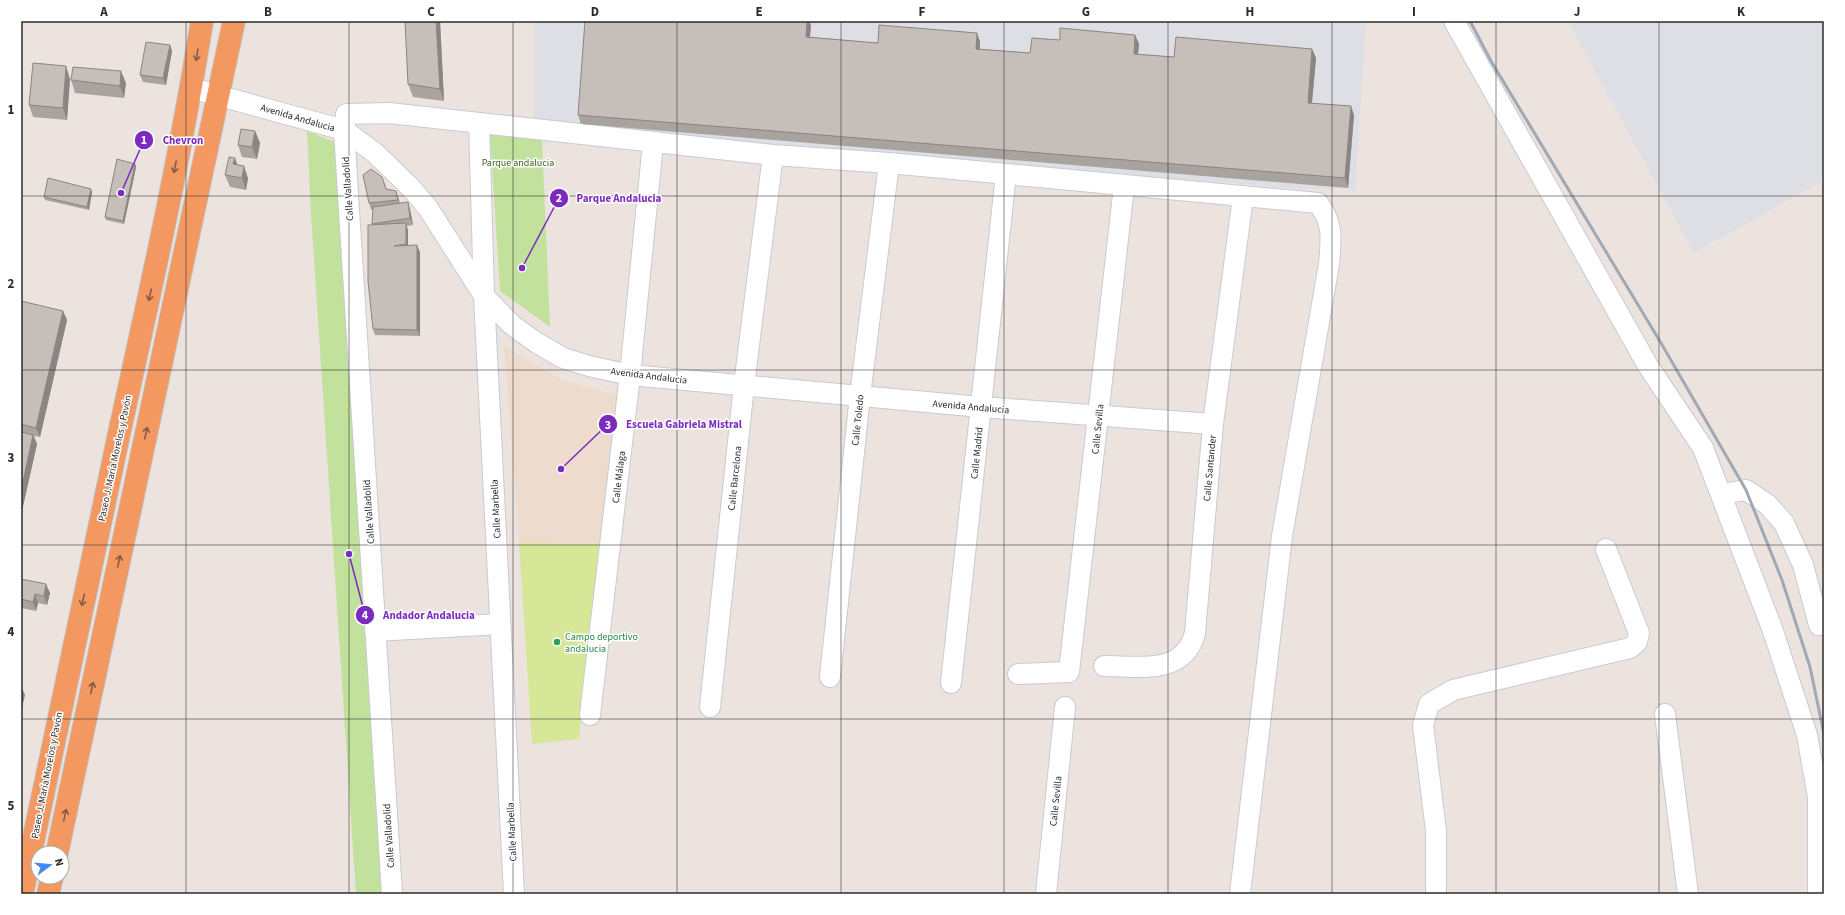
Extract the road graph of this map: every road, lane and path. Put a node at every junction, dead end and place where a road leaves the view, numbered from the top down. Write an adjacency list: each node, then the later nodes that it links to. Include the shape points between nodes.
1 (202, 21): 4 (highway, Paseo J. María Morelos y Pavón, one-way to 4)
2 (234, 21): 5 (highway)
3 (1454, 21): 21 (street, via 1648,366 1703,448)
4 (191, 88): 5 (street, Avenida Andalucia); 35 (highway, Paseo J. María Morelos y Pavón, one-way to 35)
5 (218, 94): 7 (street, Avenida Andalucia); 34 (highway, one-way to 5)
6 (479, 123): 7 (street, via 389,113 361,113 346,114); 8 (street); 14 (street, Calle Marbella)
7 (344, 130): 14 (street, Avenida Andalucia, via 391,167 428,208); 25 (street, Calle Valladolid)
8 (653, 143): 9 (street); 15 (street, Calle Málaga)
9 (773, 155): 10 (street); 16 (street, Calle Barcelona)
10 (889, 163): 11 (street); 17 (street, Calle Toledo)
11 (1006, 174): 12 (street); 18 (street, Calle Madrid)
12 (1124, 186): 13 (street); 19 (street, Calle Sevilla)
13 (1243, 197): 20 (street, Calle Santander); 39 (street, via 1318,203 1327,214 1331,241 1317,339 1282,536)
14 (484, 296): 15 (street, Avenida Andalucia, via 512,325 564,358); 23 (street, Calle Marbella)
15 (630, 375): 16 (street, Avenida Andalucia); 33 (street, Calle Málaga)
16 (744, 384): 17 (street, Avenida Andalucia); 30 (street, Calle Barcelona)
17 (860, 396): 18 (street, Avenida Andalucia); 28 (street, Calle Toledo)
18 (981, 408): 19 (street, Avenida Andalucia); 29 (street, Calle Madrid)
19 (1098, 415): 20 (street, Avenida Andalucia); 27 (street, Calle Sevilla, via 1070,672)
20 (1213, 424): 26 (street, Calle Santander, via 1193,642 1185,654 1168,664)
21 (1722, 494): 24 (street, via 1746,490 1767,504 1784,523 1803,565); 42 (street, via 1773,631 1807,735 1818,797)
22 (1606, 549): 40 (street, via 1639,633 1637,642 1630,648 1453,690 1430,704 1423,725 1436,831)
23 (500, 624): 25 (street); 37 (street, Calle Marbella)
24 (1819, 625)
25 (375, 631): 36 (street, Calle Valladolid)
26 (1104, 666)
27 (1018, 674)
28 (830, 677)
29 (951, 683)
30 (710, 707)
31 (1065, 707): 38 (street, Calle Sevilla)
32 (1665, 714): 41 (street)
33 (590, 715)
34 (59, 845)
35 (22, 894)
36 (392, 894)
37 (514, 894)
38 (1046, 894)
39 (1240, 894)
40 (1436, 894)
41 (1688, 894)
42 (1818, 894)

